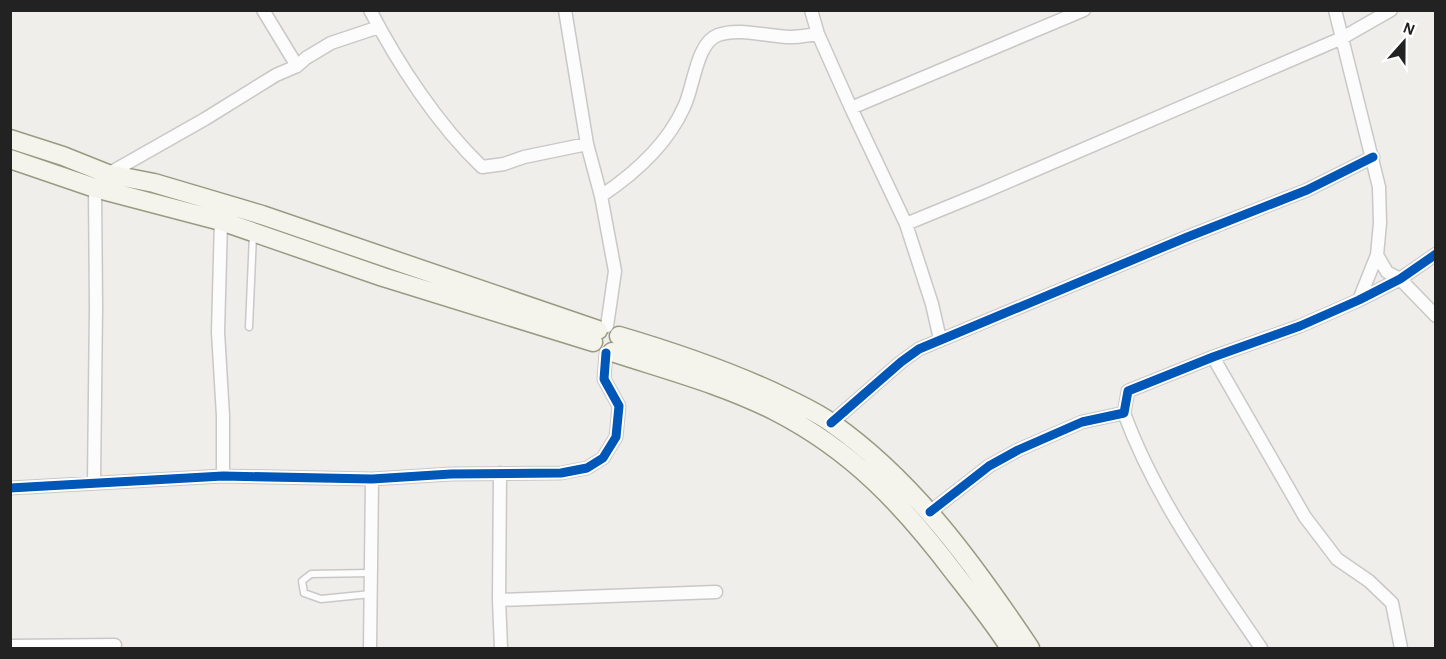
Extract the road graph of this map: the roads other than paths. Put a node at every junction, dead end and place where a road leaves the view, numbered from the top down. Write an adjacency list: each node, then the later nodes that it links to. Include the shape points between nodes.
1 (263, 10): 11 (street)
2 (370, 10): 8 (street)
3 (565, 10): 14 (street)
4 (811, 10): 9 (street)
5 (1084, 10): 12 (street)
6 (1335, 10): 10 (street)
7 (1391, 10): 10 (street)
8 (379, 27): 11 (street, via 331,43); 14 (street, via 424,97 482,167)
9 (818, 34): 12 (street); 19 (street, via 790,37 730,32 716,36 705,45 685,107 664,141 623,182)
10 (1342, 38): 15 (street); 21 (street)
11 (297, 66): 17 (street)
12 (851, 108): 21 (street)
13 (10, 139): 17 (main road)
14 (587, 144): 19 (street)
15 (1373, 157): 24 (street, via 1379,187); 29 (street, via 1307,190)
16 (10, 159): 18 (main road)
17 (108, 174): 30 (main road, via 240,208)
18 (95, 188): 20 (main road); 37 (street)
19 (601, 196): 30 (street, via 615,271)
20 (221, 221): 22 (main road); 35 (street, via 218,332)
21 (906, 224): 29 (street)
22 (253, 231): 28 (lane); 30 (main road, via 383,277)
23 (1436, 254): 25 (street)
24 (1377, 255): 25 (street, via 1387,272); 26 (street)
25 (1400, 279): 26 (street); 27 (street)
26 (1359, 300): 31 (street)
27 (1436, 316)
28 (249, 327)
29 (940, 339): 33 (street, via 901,362)
30 (606, 340): 33 (main road, via 682,355 741,377); 34 (street, via 604,379 619,406 616,437 603,458 587,468 561,473); 48 (main road, via 757,403 806,429 863,470 884,488 942,555)
31 (1213, 357): 32 (street, via 1128,391); 51 (street, via 1305,517 1337,559 1392,603)
32 (1124, 414): 39 (street, via 1082,422 1018,450 989,466); 50 (street, via 1151,479)
33 (831, 423): 39 (main road, via 877,460)
34 (500, 473): 36 (street); 43 (street)
35 (223, 476): 36 (street); 37 (street)
36 (372, 480): 40 (street)
37 (94, 482): 38 (street)
38 (10, 488)
39 (930, 512): 49 (main road)
40 (370, 573): 42 (street); 42 (lane, via 311,574 302,581 304,593 321,599)
41 (716, 592): 43 (street)
42 (371, 594): 46 (street)
43 (499, 600): 47 (street)
44 (115, 645): 45 (street)
45 (10, 646)
46 (370, 648)
47 (501, 648)
48 (1010, 648)
49 (1030, 648)
50 (1261, 648)
51 (1401, 648)

